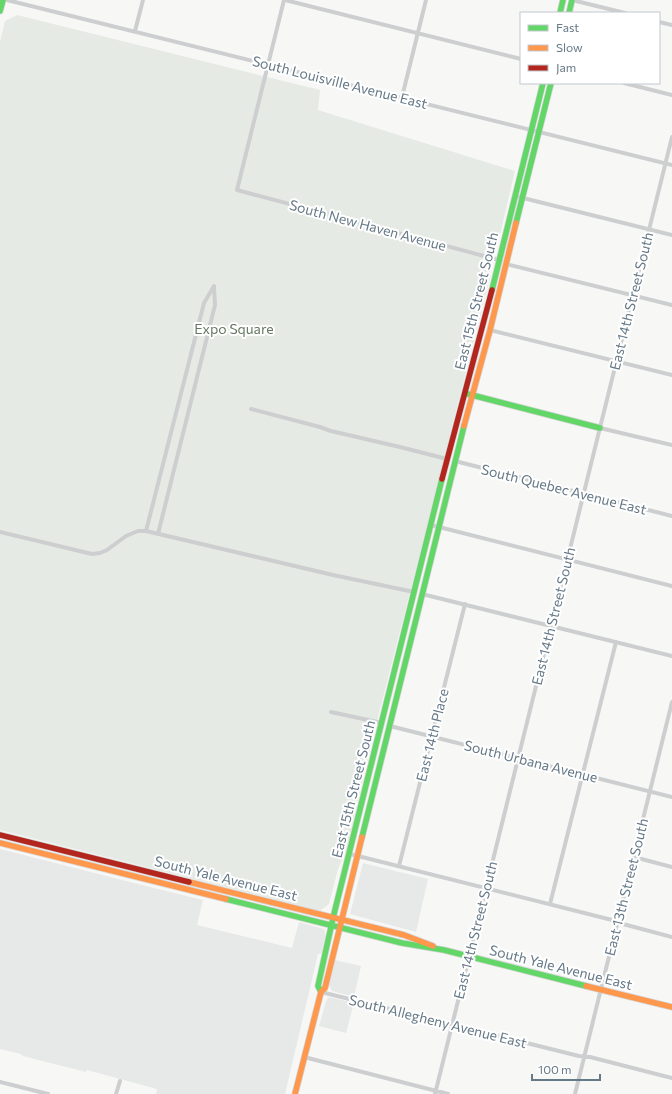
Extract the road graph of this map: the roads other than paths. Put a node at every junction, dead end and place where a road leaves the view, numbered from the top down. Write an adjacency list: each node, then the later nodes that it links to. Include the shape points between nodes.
1 (3, 0): 8 (main road)
2 (7, 0): 14 (street, South Louisville Avenue East)
3 (143, 0): 14 (street)
4 (285, 0): 15 (street); 17 (street)
5 (426, 0): 15 (street)
6 (563, 0): 9 (main road)
7 (572, 0): 10 (main road); 11 (street)
8 (0, 11)
9 (560, 12)
10 (569, 12)
11 (620, 12)
12 (660, 22): 13 (street)
13 (672, 25)
14 (135, 31): 17 (street, South Louisville Avenue East)
15 (418, 33): 16 (street); 22 (street)
16 (520, 59)
17 (268, 65): 22 (street, South Louisville Avenue East); 32 (street, South New Haven Avenue, via 237,190)
18 (543, 84): 23 (main road, East 15th Street South)
19 (551, 84): 24 (main road, East 15th Street South)
20 (628, 84): 21 (street)
21 (672, 95)
22 (402, 97): 23 (street, South Louisville Avenue East)
23 (531, 130): 24 (street, South Louisville Avenue East); 28 (main road, East 15th Street South)
24 (539, 132): 26 (street, South Louisville Avenue East); 29 (main road, East 15th Street South)
25 (672, 137): 26 (street, East 14th Street South)
26 (666, 163): 27 (street, South Louisville Avenue East); 30 (street, East 14th Street South)
27 (672, 165)
28 (515, 196): 29 (street); 32 (main road, East 15th Street South)
29 (523, 198): 30 (street); 33 (main road, East 15th Street South)
30 (649, 229): 31 (street); 34 (street, East 14th Street South)
31 (672, 235)
32 (499, 260): 33 (main road); 36 (main road, East 15th Street South)
33 (506, 264): 34 (street); 37 (main road, East 15th Street South)
34 (633, 295): 35 (street); 38 (street, East 14th Street South)
35 (672, 305)
36 (482, 328): 37 (main road); 40 (main road, East 15th Street South)
37 (490, 330): 38 (street); 41 (main road, East 15th Street South)
38 (616, 361): 39 (street); 43 (street, East 14th Street South)
39 (672, 375)
40 (464, 393): 41 (main road); 45 (main road, East 15th Street South)
41 (472, 395): 43 (main road); 46 (main road, East 15th Street South)
42 (251, 409): 45 (street)
43 (600, 428): 44 (street); 47 (street, East 14th Street South)
44 (672, 445)
45 (447, 459): 46 (main road); 49 (main road, East 15th Street South)
46 (455, 462): 47 (street, South Quebec Avenue East); 50 (main road, East 15th Street South)
47 (584, 494): 48 (street, South Quebec Avenue East); 54 (street, East 14th Street South)
48 (672, 516)
49 (431, 525): 50 (street); 56 (main road, East 15th Street South)
50 (439, 527): 54 (street); 57 (main road, East 15th Street South)
51 (146, 531): 52 (street, via 126,536 107,550 92,554); 53 (street); 53 (street, via 204,303 214,286 215,305)
52 (0, 532)
53 (158, 534): 56 (street)
54 (568, 559): 55 (street); 59 (street, East 14th Street South)
55 (672, 586)
56 (414, 592): 57 (main road); 64 (main road, East 15th Street South)
57 (422, 594): 58 (street); 65 (main road, East 15th Street South)
58 (465, 604): 59 (street); 67 (street, East 14th Place)
59 (551, 626): 60 (street); 68 (street, East 14th Street South)
60 (616, 642): 61 (street); 69 (street)
61 (672, 656)
62 (672, 702): 66 (street, East 13th Street South)
63 (331, 712): 64 (street)
64 (382, 723): 65 (main road); 77 (main road, East 15th Street South)
65 (390, 726): 67 (street, South Urbana Avenue); 78 (main road, East 15th Street South)
66 (669, 726): 70 (street, East 13th Street South)
67 (431, 737): 68 (street, South Urbana Avenue); 81 (street, East 14th Place)
68 (517, 758): 69 (street, South Urbana Avenue); 85 (street, East 14th Street South)
69 (583, 774): 70 (street, South Urbana Avenue); 88 (street)
70 (650, 791): 71 (street, South Urbana Avenue); 79 (street, East 13th Street South)
71 (672, 796)
72 (0, 834): 73 (main road, South Yale Avenue East)
73 (29, 842): 75 (main road); 76 (main road, South Yale Avenue East)
74 (0, 843): 75 (main road, South Yale Avenue East)
75 (27, 850): 80 (main road, South Yale Avenue East)
76 (74, 853): 80 (main road); 82 (main road, South Yale Avenue East)
77 (350, 854): 78 (street); 89 (main road, East 15th Street South)
78 (358, 856): 81 (street); 90 (main road, East 15th Street South)
79 (634, 857): 83 (street); 91 (street, East 13th Street South)
80 (72, 861): 84 (main road, South Yale Avenue East)
81 (399, 866): 85 (street)
82 (132, 867): 84 (main road); 86 (main road, South Yale Avenue East)
83 (672, 867)
84 (130, 876): 87 (main road, South Yale Avenue East)
85 (486, 888): 88 (street); 98 (street, East 14th Street South)
86 (232, 892): 87 (main road); 89 (main road, South Yale Avenue East)
87 (230, 901): 92 (main road, South Yale Avenue East)
88 (550, 904): 91 (street)
89 (334, 918): 90 (main road, South Yale Avenue East); 92 (main road, East 15th Street South)
90 (341, 920): 93 (main road, East 15th Street South); 94 (main road, South Yale Avenue East)
91 (617, 922): 95 (street); 99 (street, East 13th Street South)
92 (332, 926): 93 (main road, South Yale Avenue East); 100 (main road, East 15th Street South, via 318,986)
93 (339, 928): 96 (main road, South Yale Avenue East); 100 (main road, East 15th Street South, via 325,988)
94 (404, 935): 96 (main road); 97 (main road, South Yale Avenue East)
95 (672, 937)
96 (402, 943): 97 (main road, South Yale Avenue East)
97 (444, 950): 98 (main road, South Yale Avenue East)
98 (469, 956): 99 (main road, South Yale Avenue East); 102 (street, East 14th Street South)
99 (600, 989): 101 (main road, South Yale Avenue East); 103 (street, East 13th Street South)
100 (321, 992): 102 (street, South Allegheny Avenue East); 104 (main road, East 15th Street South)
101 (672, 1007)
102 (452, 1024): 103 (street, South Allegheny Avenue East); 108 (street, East 14th Street South)
103 (584, 1056): 105 (street, South Allegheny Avenue East); 113 (street, East 13th Street South)
104 (304, 1057): 108 (street); 111 (main road, East 15th Street South)
105 (672, 1078)
106 (120, 1081): 110 (street)
107 (0, 1082): 109 (street)
108 (435, 1092): 112 (street)
109 (48, 1094)
110 (116, 1094)
111 (295, 1094)
112 (448, 1094)
113 (575, 1094)

